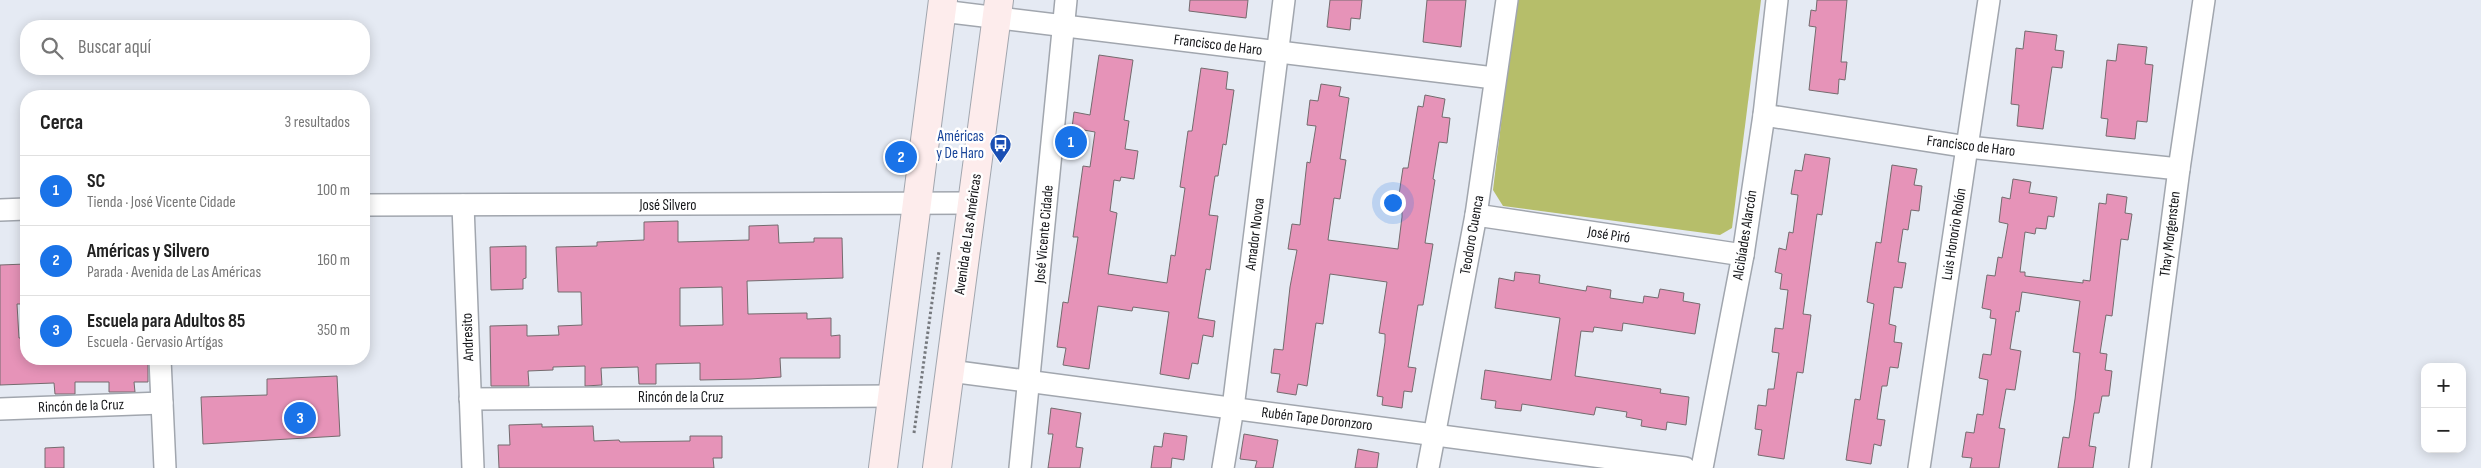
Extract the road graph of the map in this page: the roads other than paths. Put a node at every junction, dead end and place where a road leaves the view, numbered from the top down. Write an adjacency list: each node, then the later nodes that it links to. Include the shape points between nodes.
1 (1066, 0): 9 (street, José Vicente Cidade)
2 (1284, 0): 10 (street, Amador Novoa)
3 (1506, 0): 11 (street, Teodoro Cuenca)
4 (1777, 0): 12 (street, Alcibíades Alarcón)
5 (1989, 0): 13 (street, Luis Honorio Rolón)
6 (2204, 0): 14 (street, Thay Morgensten)
7 (943, 6): 8 (street, Francisco de Haro); 18 (main road)
8 (998, 9): 9 (street, Francisco de Haro); 15 (main road, Avenida de Las Américas)
9 (1062, 26): 10 (street, Francisco de Haro); 25 (street, José Vicente Cidade)
10 (1279, 52): 11 (street, Francisco de Haro); 29 (street, Amador Novoa)
11 (1494, 78): 21 (street, Teodoro Cuenca)
12 (1764, 115): 13 (street, Francisco de Haro); 22 (street, Alcibíades Alarcón)
13 (1968, 147): 14 (street, Francisco de Haro); 42 (street, Luis Honorio Rolón)
14 (2179, 169): 43 (street, Thay Morgensten)
15 (972, 203): 18 (street, José Silvero); 24 (main road, Avenida de Las Américas)
16 (370, 205): 17 (street, José Silvero)
17 (464, 205): 18 (street, José Silvero); 27 (street, Andresito)
18 (918, 205): 26 (main road)
19 (20, 209): 20 (street)
20 (0, 210)
21 (1476, 215): 22 (street, José Piró); 31 (street, Teodoro Cuenca)
22 (1742, 255): 41 (street, Alcibíades Alarcón)
23 (160, 365): 28 (street)
24 (950, 370): 25 (street, Rubén Tape Doronzoro); 36 (main road, Avenida de Las Américas)
25 (1030, 381): 29 (street, Rubén Tape Doronzoro); 37 (street, José Vicente Cidade)
26 (892, 396): 27 (street, Rincón de la Cruz); 35 (main road)
27 (470, 399): 34 (street, Andresito)
28 (162, 403): 30 (street, Rincón de la Cruz); 33 (street)
29 (1232, 408): 31 (street, Rubén Tape Doronzoro); 38 (street, Amador Novoa)
30 (0, 409)
31 (1434, 435): 32 (street, Rubén Tape Doronzoro); 39 (street, Teodoro Cuenca)
32 (1652, 466): 40 (street, Rubén Tape Doronzoro)
33 (165, 468)
34 (473, 468)
35 (883, 468)
36 (937, 468)
37 (1020, 468)
38 (1223, 468)
39 (1428, 468)
40 (1685, 468)
41 (1702, 468)
42 (1919, 468)
43 (2140, 468)

